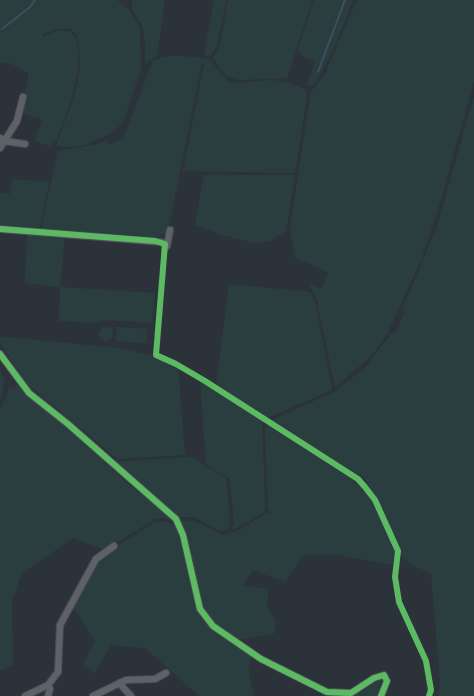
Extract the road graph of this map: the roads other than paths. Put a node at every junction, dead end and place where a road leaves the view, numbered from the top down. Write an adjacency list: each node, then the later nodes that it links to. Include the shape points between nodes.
1 (23, 96): 2 (street, via 17,121)
2 (2, 140): 3 (street); 4 (street)
3 (25, 144)
4 (0, 148)
5 (0, 229): 6 (street)
6 (155, 241)
7 (0, 354): 16 (street, via 29,392 176,519 183,535 200,609 213,626 261,659 327,692 351,693 384,675 387,681)
8 (114, 546): 11 (street, via 96,559 60,625 60,667)
9 (166, 673): 10 (street, via 155,679)
10 (119, 683): 14 (street); 15 (street)
11 (48, 685): 12 (street); 13 (street)
12 (25, 696)
13 (48, 696)
14 (93, 696)
15 (131, 696)
16 (382, 696)

